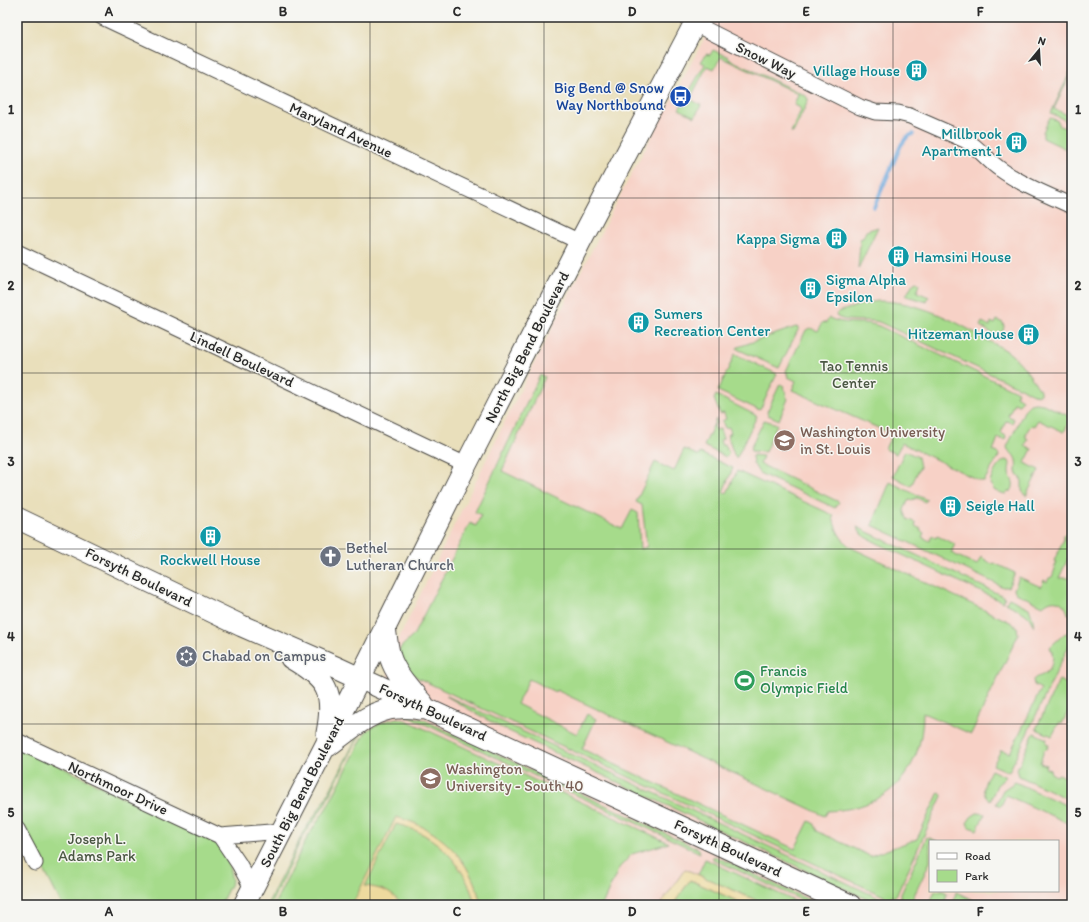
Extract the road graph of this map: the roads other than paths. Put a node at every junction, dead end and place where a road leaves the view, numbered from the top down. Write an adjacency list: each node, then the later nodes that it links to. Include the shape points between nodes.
1 (102, 17): 4 (street, Maryland Avenue)
2 (696, 20): 3 (street, Snow Way, via 860,107 875,112 910,116 967,141 976,146 999,169 1018,181); 4 (main road, North Big Bend Boulevard)
3 (1072, 206)
4 (580, 242): 6 (main road, North Big Bend Boulevard)
5 (17, 252): 6 (street, Lindell Boulevard)
6 (466, 465): 9 (main road, North Big Bend Boulevard)
7 (17, 518): 8 (main road, Forsyth Boulevard)
8 (242, 626): 10 (main road, Forsyth Boulevard); 13 (main road, via 304,666 318,677 327,690 331,709)
9 (385, 628): 10 (main road, North Big Bend Boulevard); 11 (main road, via 392,662 408,686)
10 (360, 678): 11 (main road, Forsyth Boulevard); 13 (main road, South Big Bend Boulevard)
11 (430, 711): 13 (main road, via 397,708 383,711 359,723); 19 (main road, Forsyth Boulevard)
12 (17, 740): 16 (street, Northmoor Drive)
13 (324, 749): 15 (main road, South Big Bend Boulevard)
14 (17, 829): 17 (street)
15 (282, 831): 16 (street, Northmoor Drive); 18 (main road, South Big Bend Boulevard)
16 (220, 836): 18 (street, via 239,864)
17 (35, 863)
18 (248, 897)
19 (850, 905)

